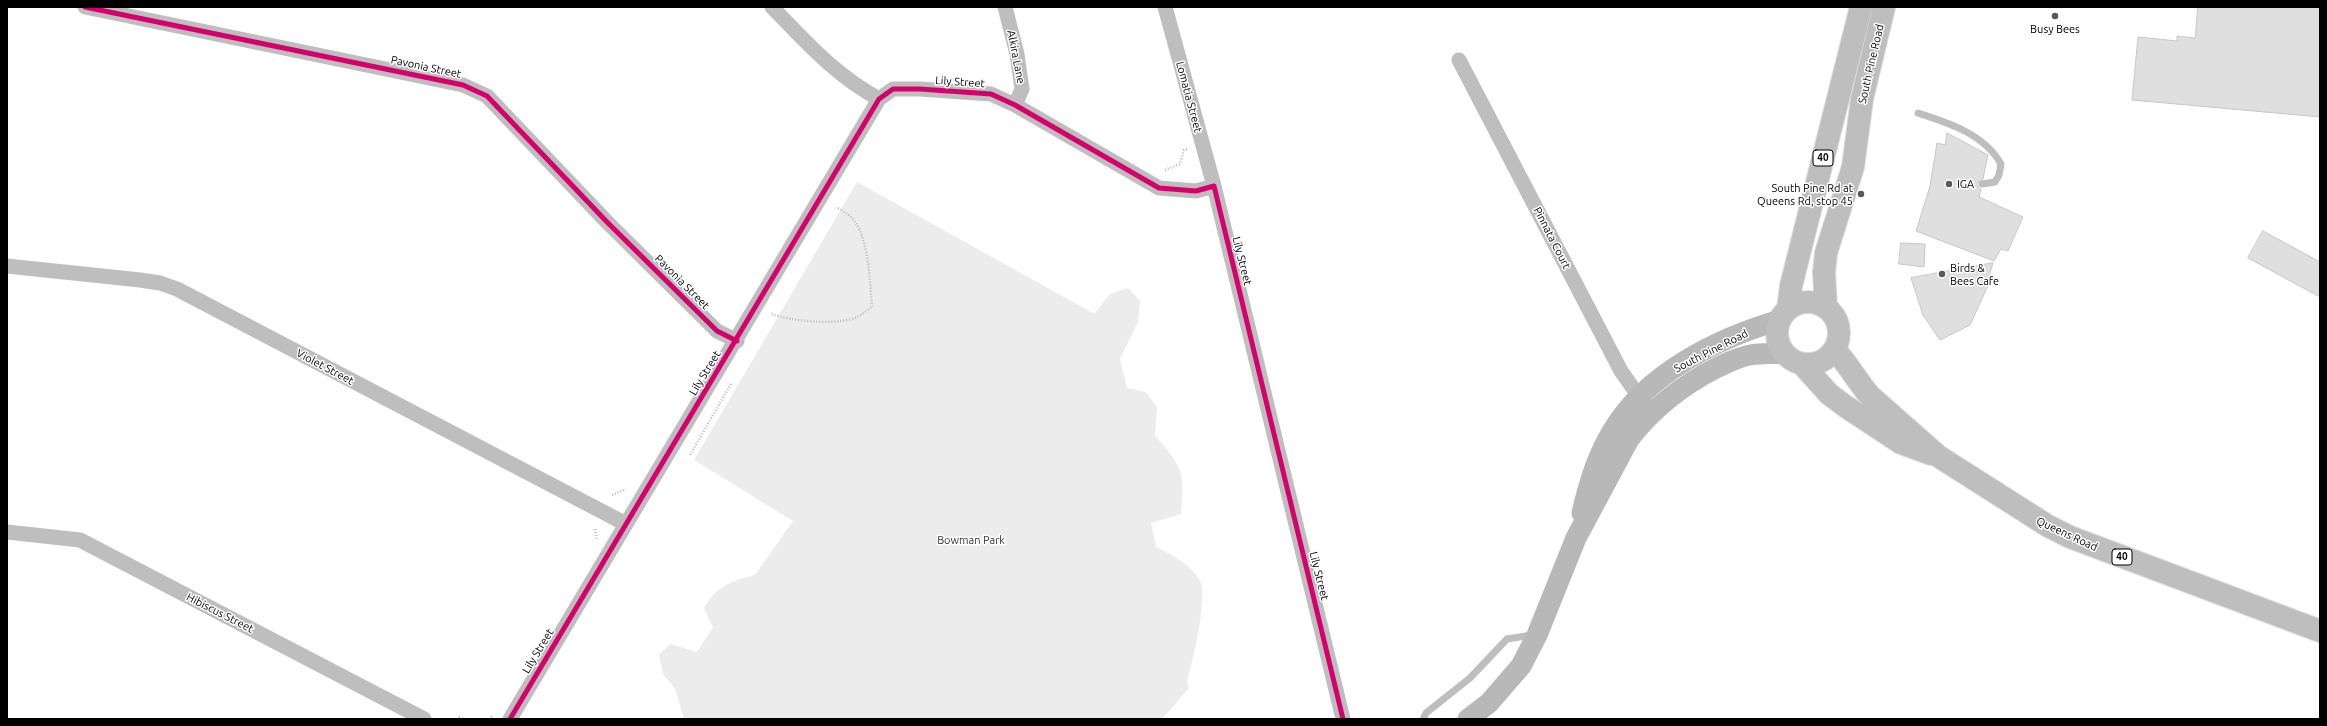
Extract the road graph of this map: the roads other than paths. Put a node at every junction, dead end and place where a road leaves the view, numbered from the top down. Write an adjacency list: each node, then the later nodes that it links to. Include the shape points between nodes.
1 (85, 7): 16 (street, Pavonia Street, via 463,85 487,96 607,222 717,330)
2 (772, 7): 8 (street, via 846,80)
3 (1005, 7): 9 (street, Alkira Lane, via 1017,54 1022,89)
4 (1165, 7): 12 (street, Lomatia Street)
5 (1861, 7): 15 (main road, South Pine Road / 40)
6 (1884, 7): 14 (main road, South Pine Road, via 1862,99 1853,167 1826,253)
7 (1459, 60): 19 (street, Pinnata Court, via 1621,371)
8 (879, 99): 9 (street, Lily Street, via 893,89 920,89 990,94); 16 (street, Lily Street)
9 (1015, 105): 12 (street, Lily Street, via 1159,188 1196,191)
10 (1918, 113): 11 (lane, via 1946,122 1988,145 2001,164 2000,175 1995,182)
11 (1982, 184)
12 (1214, 186): 27 (street, Lily Street)
13 (7, 266): 21 (street, Violet Street, via 140,280 177,289)
14 (1826, 308): 15 (main road, via 1807,302 1797,304); 17 (main road, via 1838,323 1840,332)
15 (1784, 315): 18 (main road, 40, via 1777,337); 19 (main road, South Pine Road, via 1703,352 1664,376)
16 (737, 341): 21 (street, Lily Street)
17 (1835, 350): 18 (main road, via 1821,362); 20 (main road, Queens Road / 40, via 1870,396)
18 (1793, 359): 19 (main road, South Pine Road, via 1750,355 1730,361); 20 (main road, Queens Road / 40, via 1829,394 1872,424 1901,443)
19 (1646, 405): 24 (main road, South Pine Road, via 1576,538)
20 (1938, 456): 23 (main road, Queens Road / 40, via 2025,513 2070,538)
21 (626, 524): 26 (street, Lily Street)
22 (7, 532): 25 (street, Hibiscus Street, via 80,540)
23 (2320, 631)
24 (1537, 635): 28 (lane, via 1507,640 1470,678 1426,713); 29 (main road, South Pine Road, via 1521,666 1489,702)
25 (424, 719)
26 (510, 719)
27 (1343, 719)
28 (1423, 719)
29 (1468, 719)

